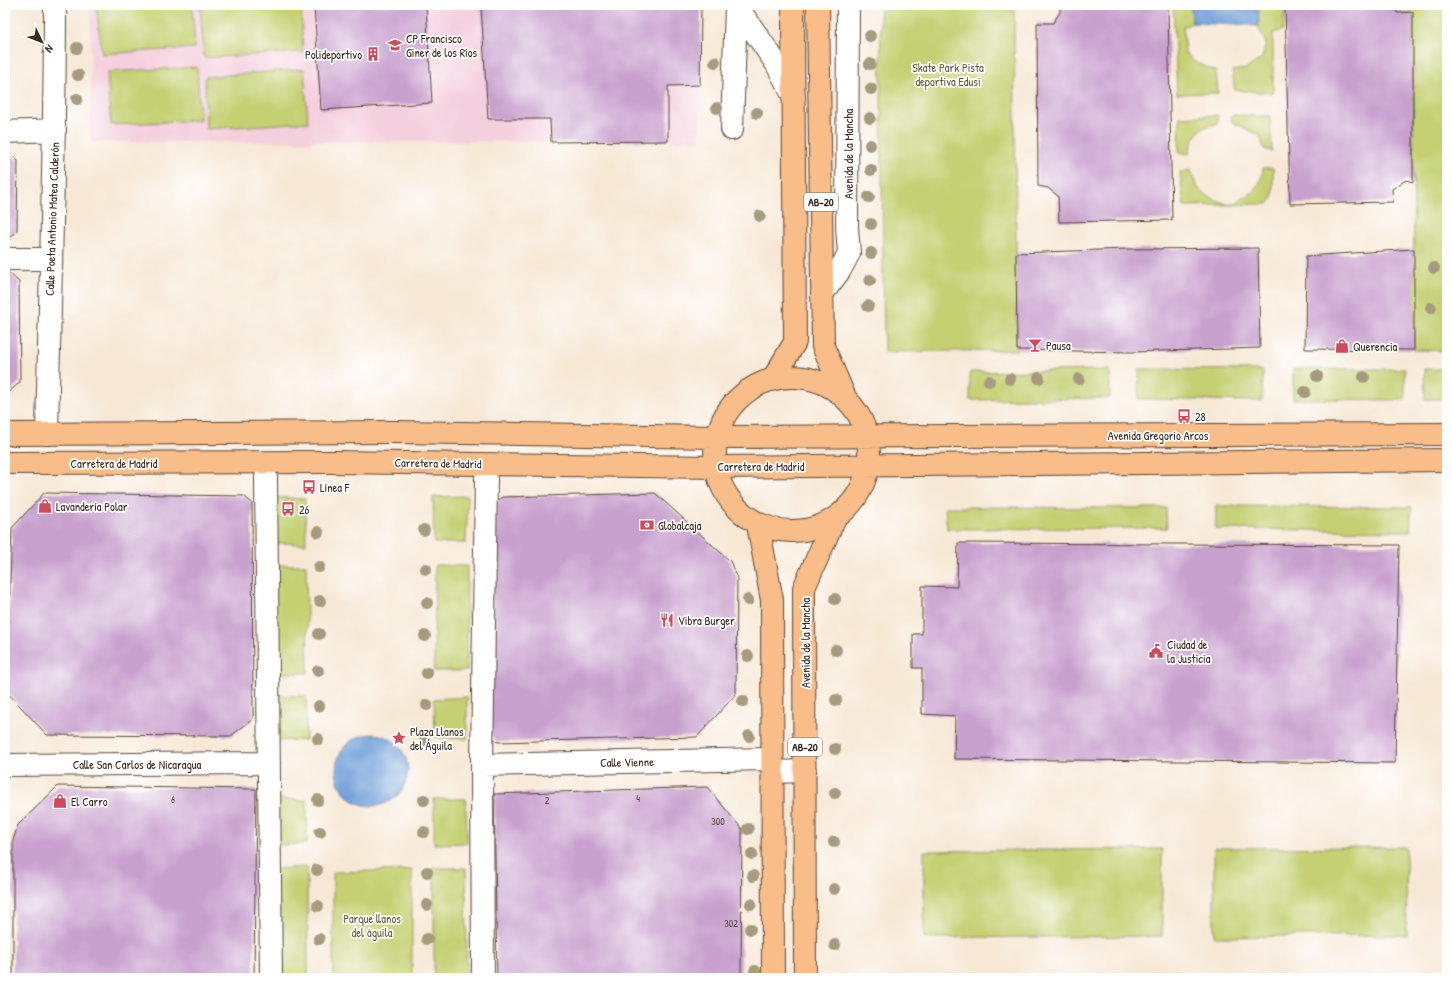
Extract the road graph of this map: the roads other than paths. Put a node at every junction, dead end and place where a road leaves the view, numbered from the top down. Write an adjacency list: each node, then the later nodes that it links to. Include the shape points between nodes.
1 (55, 5): 8 (street, Calle Poeta Antonio Matea Calderón)
2 (794, 5): 6 (main road, AB-20)
3 (818, 5): 12 (main road, Avenida de la Mancha / AB-20)
4 (848, 5): 12 (street, Avenida de la Mancha, via 849,253)
5 (736, 6): 6 (street, via 776,63); 7 (street)
6 (794, 97): 13 (main road, AB-20, via 795,342)
7 (732, 129)
8 (55, 130): 9 (street); 11 (street, Calle Poeta Antonio Matea Calderón)
9 (5, 132)
10 (5, 259): 11 (street)
11 (50, 259): 16 (street, Calle Poeta Antonio Matea Calderón)
12 (822, 294): 14 (main road, Avenida de la Mancha / AB-20, via 823,346)
13 (773, 379): 14 (main road, Avenida de la Mancha, via 810,378); 19 (main road, Avenida de la Mancha, via 748,390 728,410)
14 (844, 395): 18 (main road, Avenida de la Mancha, via 859,413)
15 (5, 434): 16 (main road)
16 (47, 434): 19 (main road, via 395,432)
17 (1447, 434): 18 (main road, Avenida Gregorio Arcos)
18 (868, 435): 19 (main road); 22 (main road, Avenida de la Mancha)
19 (716, 437): 23 (main road, Avenida de la Mancha)
20 (1447, 460): 22 (main road)
21 (5, 463): 23 (main road, Carretera de Madrid, via 333,462)
22 (870, 465): 23 (main road, Carretera de Madrid); 26 (main road, Avenida de la Mancha, via 858,497)
23 (715, 467): 27 (main road, Avenida de la Mancha, via 729,501)
24 (266, 477): 28 (street)
25 (486, 478): 30 (street)
26 (833, 522): 27 (main road, Avenida de la Mancha, via 796,533); 32 (main road, Avenida de la Mancha / AB-20, via 804,588)
27 (758, 525): 31 (main road, AB-20, via 772,600)
28 (268, 763): 29 (street, Calle San Carlos de Nicaragua); 33 (street)
29 (5, 765)
30 (482, 765): 31 (street, Calle Vienne); 34 (street)
31 (772, 765): 32 (street); 35 (main road, AB-20)
32 (805, 771): 36 (main road, Avenida de la Mancha / AB-20)
33 (272, 978)
34 (483, 978)
35 (773, 978)
36 (805, 978)

